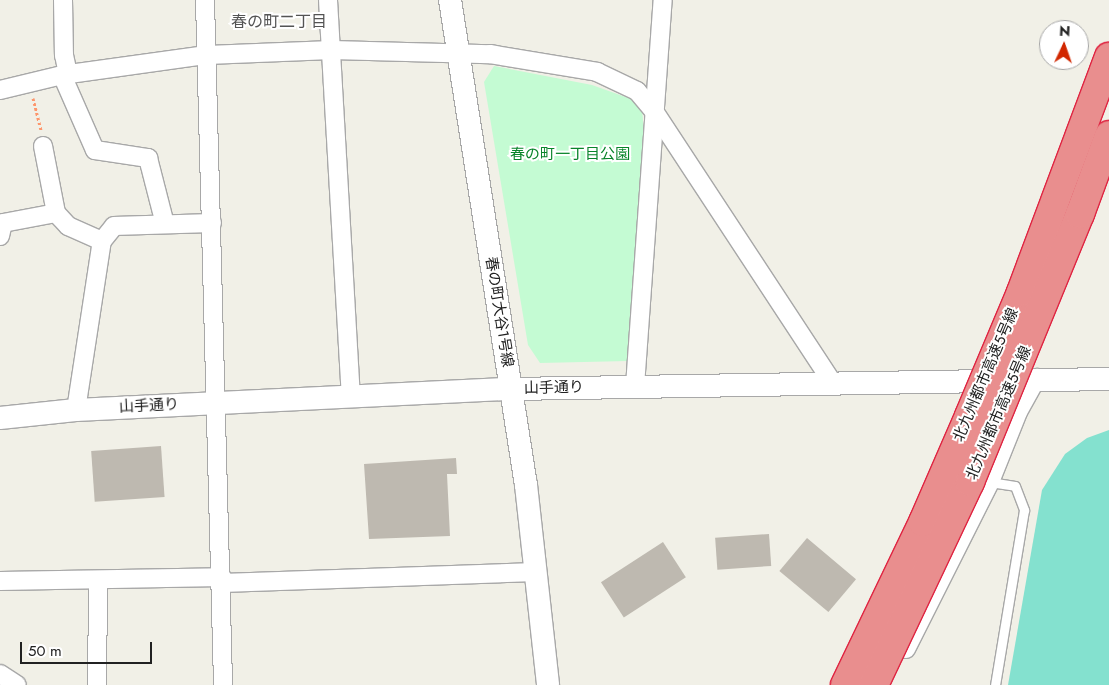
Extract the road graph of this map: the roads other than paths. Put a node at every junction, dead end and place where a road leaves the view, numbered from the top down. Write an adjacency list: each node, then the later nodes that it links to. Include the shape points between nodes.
1 (63, 0): 10 (street)
2 (205, 0): 8 (street)
3 (328, 0): 6 (street)
4 (450, 0): 7 (street, 春の町大谷1号線)
5 (662, 0): 12 (street)
6 (332, 50): 7 (street); 8 (street); 25 (street)
7 (458, 52): 12 (street, via 597,72 637,91); 24 (street, 春の町大谷1号線)
8 (207, 55): 10 (street); 16 (street)
9 (1109, 57): 39 (highway, 北九州都市高速５号線, bridge, via 1021,292 969,416 923,522)
10 (61, 75): 11 (street); 17 (street, via 95,150 148,158)
11 (0, 90)
12 (654, 111): 22 (street); 23 (street)
13 (1109, 135): 40 (highway, 北九州都市高速5号線, bridge, via 1073,232 970,482)
14 (43, 146): 15 (street)
15 (56, 213): 18 (street, via 3,223); 19 (street, via 68,226)
16 (212, 223): 17 (street); 26 (street)
17 (165, 224): 19 (street, via 114,226)
18 (0, 236)
19 (102, 241): 27 (street)
20 (1108, 377): 21 (street, 山手通り)
21 (1037, 378): 22 (street, 山手通り); 29 (street, via 1018,412)
22 (832, 382): 23 (street, 山手通り)
23 (635, 386): 24 (street, 山手通り)
24 (512, 389): 25 (street, 山手通り); 30 (street, 春の町大谷1号線)
25 (351, 397): 26 (street, 山手通り)
26 (216, 403): 27 (street, 山手通り); 31 (street)
27 (76, 410): 28 (street, 山手通り)
28 (0, 417)
29 (990, 482): 41 (street); 42 (lane, via 1015,486 1024,510)
30 (536, 572): 31 (street); 38 (street, 春の町大谷1号線)
31 (222, 580): 33 (street); 37 (street)
32 (0, 581): 33 (street)
33 (98, 581): 36 (street)
34 (0, 674): 35 (street)
35 (17, 685)
36 (96, 685)
37 (223, 685)
38 (548, 685)
39 (845, 685)
40 (874, 685)
41 (887, 685)
42 (996, 685)

